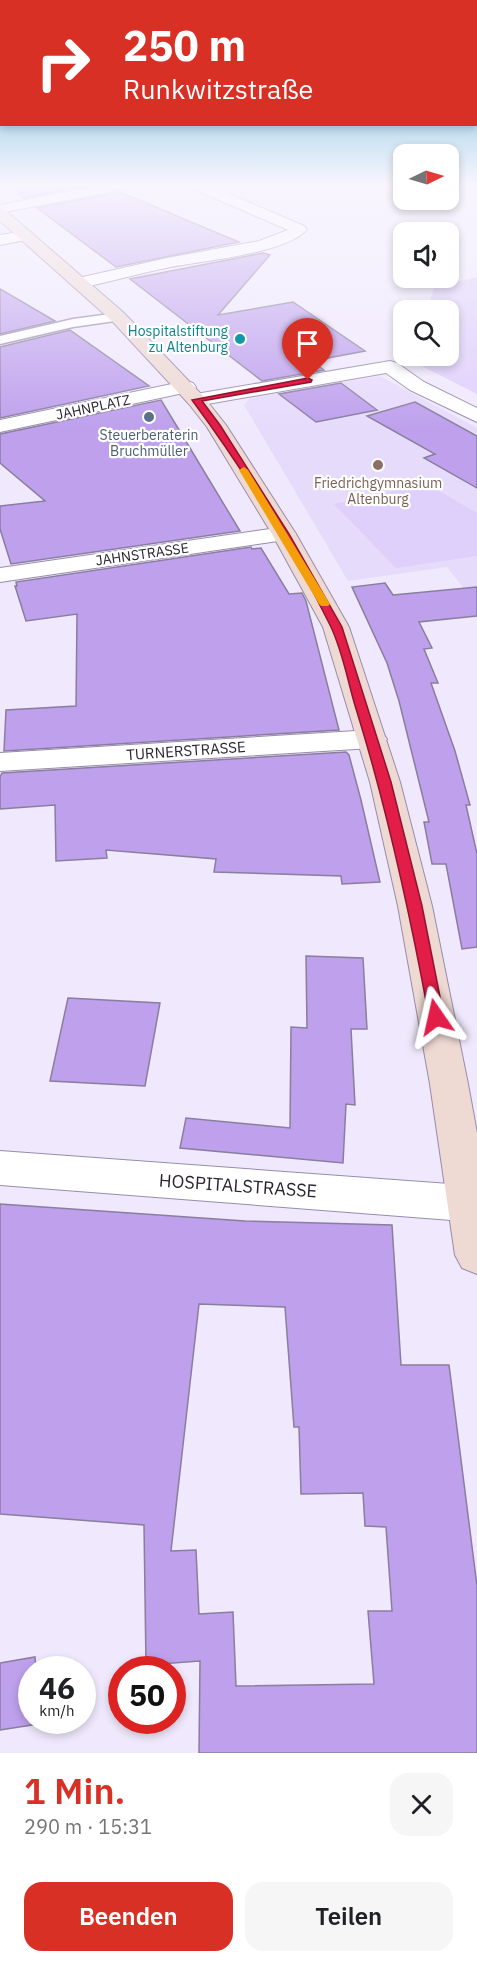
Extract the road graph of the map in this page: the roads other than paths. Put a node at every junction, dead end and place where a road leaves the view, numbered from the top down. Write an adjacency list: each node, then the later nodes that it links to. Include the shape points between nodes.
1 (60, 266): 3 (main road)
2 (154, 266): 3 (street)
3 (80, 283): 4 (main road)
4 (118, 316): 5 (lane); 6 (main road)
5 (0, 340)
6 (191, 393): 7 (street, JAHNPLATZ, via 390,367 417,386); 8 (street, JAHNPLATZ); 9 (main road, via 216,425)
7 (477, 416)
8 (0, 426)
9 (284, 534): 10 (street, JAHNSTRASSE); 11 (main road, via 336,627)
10 (0, 575)
11 (372, 739): 12 (street, TURNERSTRASSE); 14 (main road, via 415,906)
12 (0, 762)
13 (0, 1168): 14 (street, HOSPITALSTRASSE)
14 (473, 1204): 15 (main road)
15 (477, 1255)

